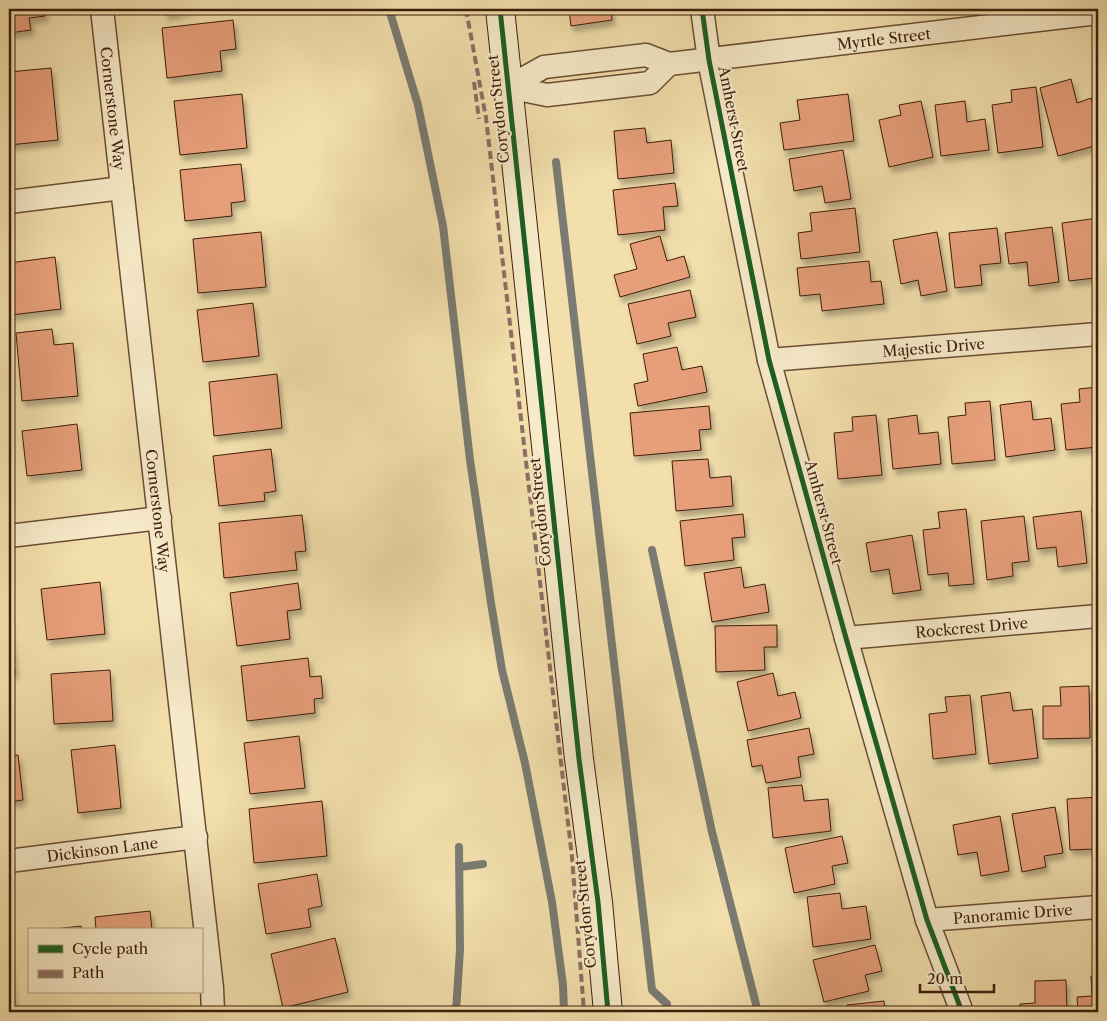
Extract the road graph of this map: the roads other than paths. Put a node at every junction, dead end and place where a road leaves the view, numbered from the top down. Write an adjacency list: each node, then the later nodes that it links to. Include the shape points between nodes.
1 (102, 9): 7 (street, Cornerstone Way)
2 (500, 9): 6 (main road, Corydon Street)
3 (702, 9): 5 (street, Amherst Street)
4 (1098, 13): 5 (street, Myrtle Street)
5 (709, 60): 6 (street, Myrtle Street, via 669,64 650,83 547,95); 10 (street, Amherst Street)
6 (508, 87): 20 (main road, Corydon Street)
7 (122, 188): 8 (street); 11 (street, Cornerstone Way)
8 (9, 202)
9 (1098, 334): 10 (street, Majestic Drive)
10 (769, 360): 14 (street, Amherst Street)
11 (160, 518): 12 (street); 15 (street, Cornerstone Way)
12 (9, 536)
13 (1098, 616): 14 (street, Rockcrest Drive)
14 (846, 638): 18 (street, Amherst Street)
15 (196, 837): 16 (street, Dickinson Lane); 19 (street, Cornerstone Way)
16 (9, 861)
17 (1098, 907): 18 (street, Panoramic Drive)
18 (927, 920): 21 (street, Amherst Street)
19 (213, 1012)
20 (608, 1012)
21 (962, 1012)

